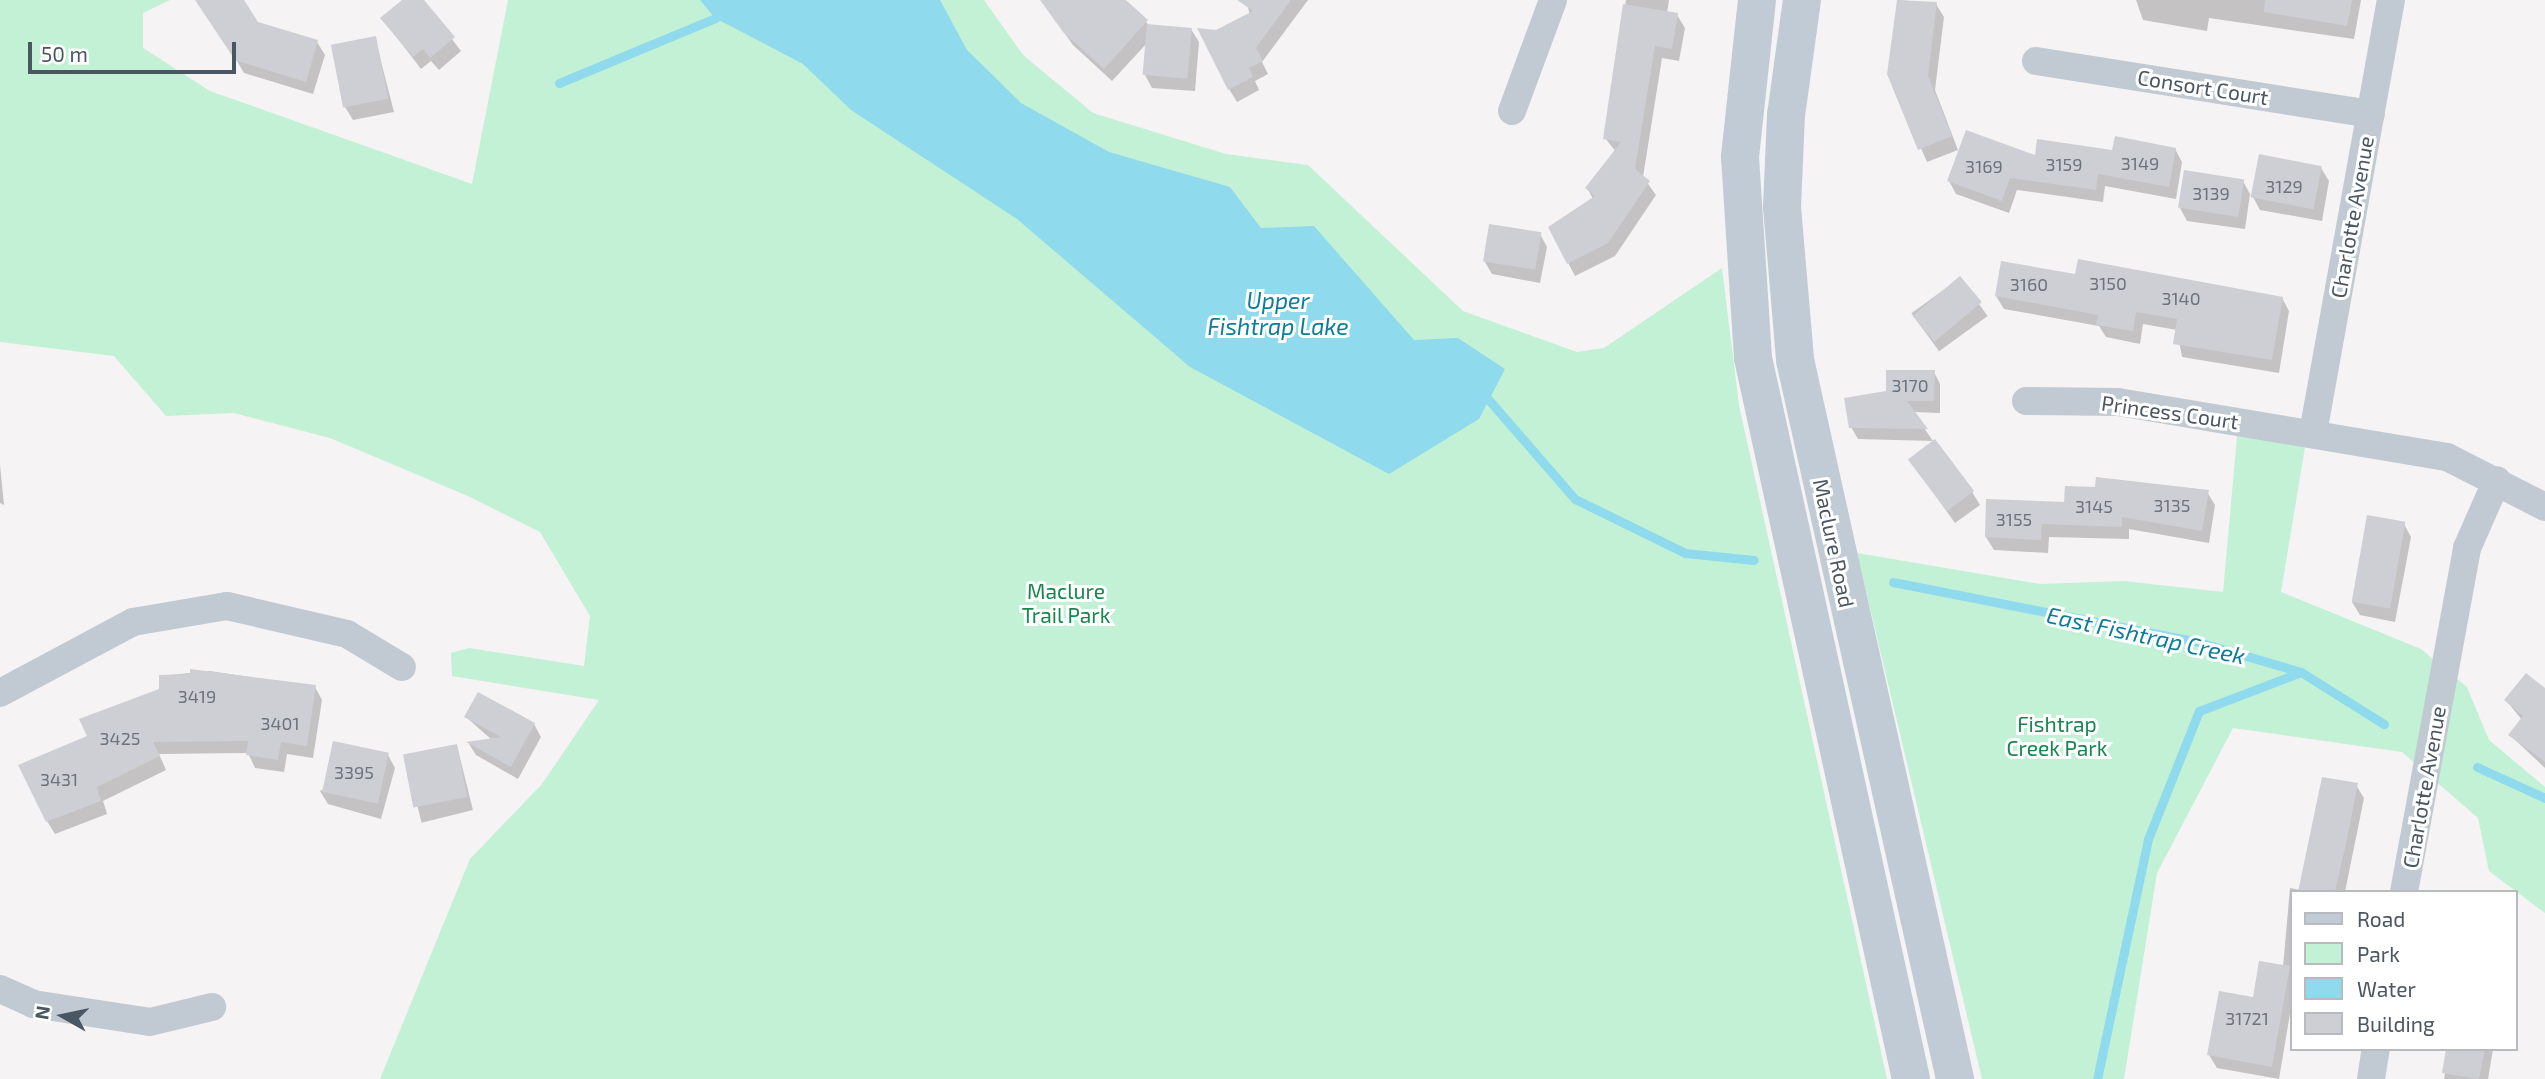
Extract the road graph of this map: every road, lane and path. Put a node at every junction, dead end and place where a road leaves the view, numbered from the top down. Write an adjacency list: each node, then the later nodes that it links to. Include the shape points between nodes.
1 (1553, 0): 6 (street)
2 (1757, 0): 18 (main road, Maclure Road, via 1740,157 1753,358)
3 (1802, 0): 19 (main road, Maclure Road, via 1786,115 1782,207 1795,360)
4 (2391, 0): 7 (street, Charlotte Avenue)
5 (2036, 61): 7 (street, Consort Court)
6 (1512, 111)
7 (2371, 114): 9 (street, Charlotte Avenue)
8 (2026, 401): 9 (street, Princess Court, via 2118,402)
9 (2313, 433): 10 (street, Princess Court, via 2447,457)
10 (2497, 480): 11 (street, Princess Court); 14 (street, Charlotte Avenue, via 2467,548)
11 (2545, 507)
12 (402, 667): 13 (street, via 347,635 216,607 133,622)
13 (0, 693)
14 (2404, 890)
15 (0, 989): 16 (street, via 33,1004 150,1021)
16 (212, 1007)
17 (2376, 1051): 20 (street)
18 (1911, 1079)
19 (1955, 1079)
20 (2371, 1079)

